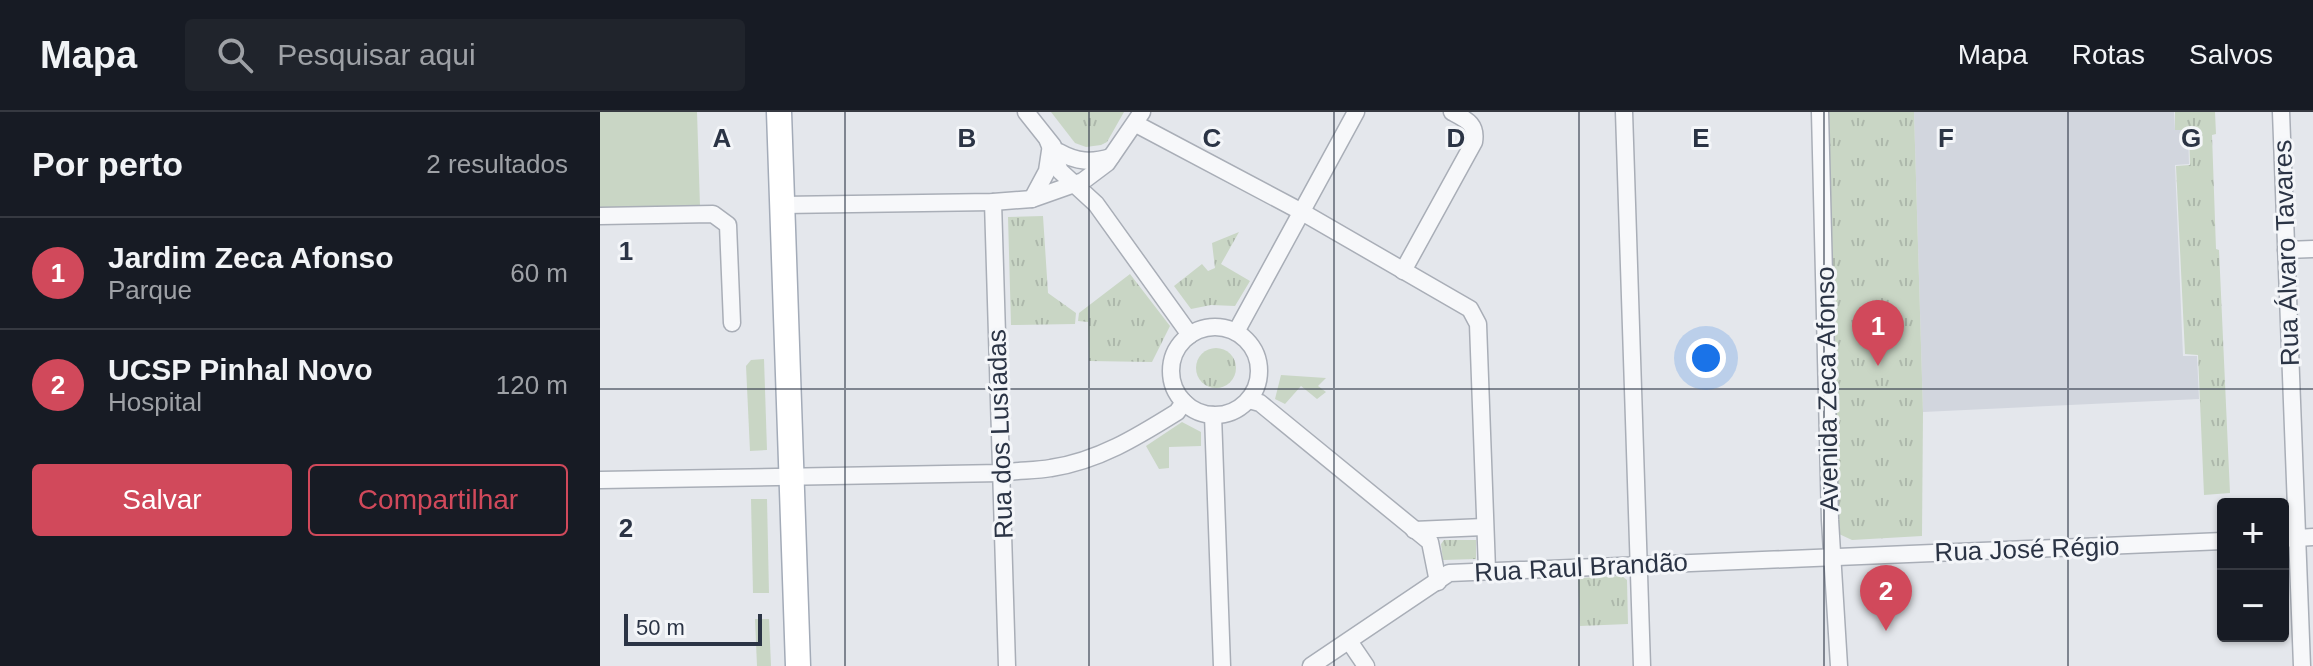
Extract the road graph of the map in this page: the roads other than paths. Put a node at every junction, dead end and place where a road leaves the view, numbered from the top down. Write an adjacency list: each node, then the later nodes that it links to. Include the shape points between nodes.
1 (779, 112): 14 (main road)
2 (1026, 112): 9 (street)
3 (1356, 112): 15 (street)
4 (1452, 112): 19 (street, via 1474,127 1474,142)
5 (1624, 112): 34 (street)
6 (1820, 112): 33 (street, Avenida Zeca Afonso)
7 (2281, 112): 18 (street, Rua Álvaro Tavares)
8 (1139, 118): 10 (street); 15 (street)
9 (1052, 147): 10 (street, via 1071,159); 11 (street, via 1060,171); 12 (street)
10 (1112, 157): 11 (street)
11 (1074, 185): 12 (street); 22 (street, via 1096,204)
12 (1032, 199): 13 (street)
13 (993, 202): 14 (street); 26 (street, Rua dos Lusíadas)
14 (782, 205): 27 (main road)
15 (1302, 212): 19 (street); 21 (street)
16 (600, 216): 20 (street, via 713,214 728,225)
17 (2313, 249): 18 (street)
18 (2286, 250): 31 (street, Rua Álvaro Tavares)
19 (1403, 271): 29 (street, via 1463,303 1478,324)
20 (732, 323)
21 (1236, 332): 22 (street, via 1213,327); 23 (street, via 1247,340 1259,363)
22 (1190, 335): 24 (street, via 1180,343 1171,367 1176,392)
23 (1249, 400): 25 (street, via 1238,409); 30 (street, via 1260,403)
24 (1184, 402): 25 (street); 26 (street, via 1177,412 1111,450 1050,468)
25 (1213, 415): 40 (street)
26 (1001, 473): 27 (street); 39 (street, Rua dos Lusíadas)
27 (792, 477): 28 (street); 38 (main road)
28 (600, 480)
29 (1484, 527): 30 (street); 35 (street)
30 (1414, 530): 36 (street, via 1430,542)
31 (2298, 538): 45 (street, Rua Álvaro Tavares)
32 (2217, 541): 33 (street, Rua José Régio)
33 (1832, 556): 34 (street, Rua Raul Brandão); 44 (street, Avenida Zeca Afonso)
34 (1639, 563): 35 (street, Rua Raul Brandão); 43 (street)
35 (1487, 570): 36 (street, Rua Raul Brandão, via 1449,573)
36 (1438, 582): 37 (street, Rua Raul Brandão)
37 (1349, 641): 41 (street, Rua Raul Brandão); 42 (street)
38 (798, 666)
39 (1007, 666)
40 (1222, 666)
41 (1311, 666)
42 (1366, 666)
43 (1642, 666)
44 (1839, 666)
45 (2302, 666)

